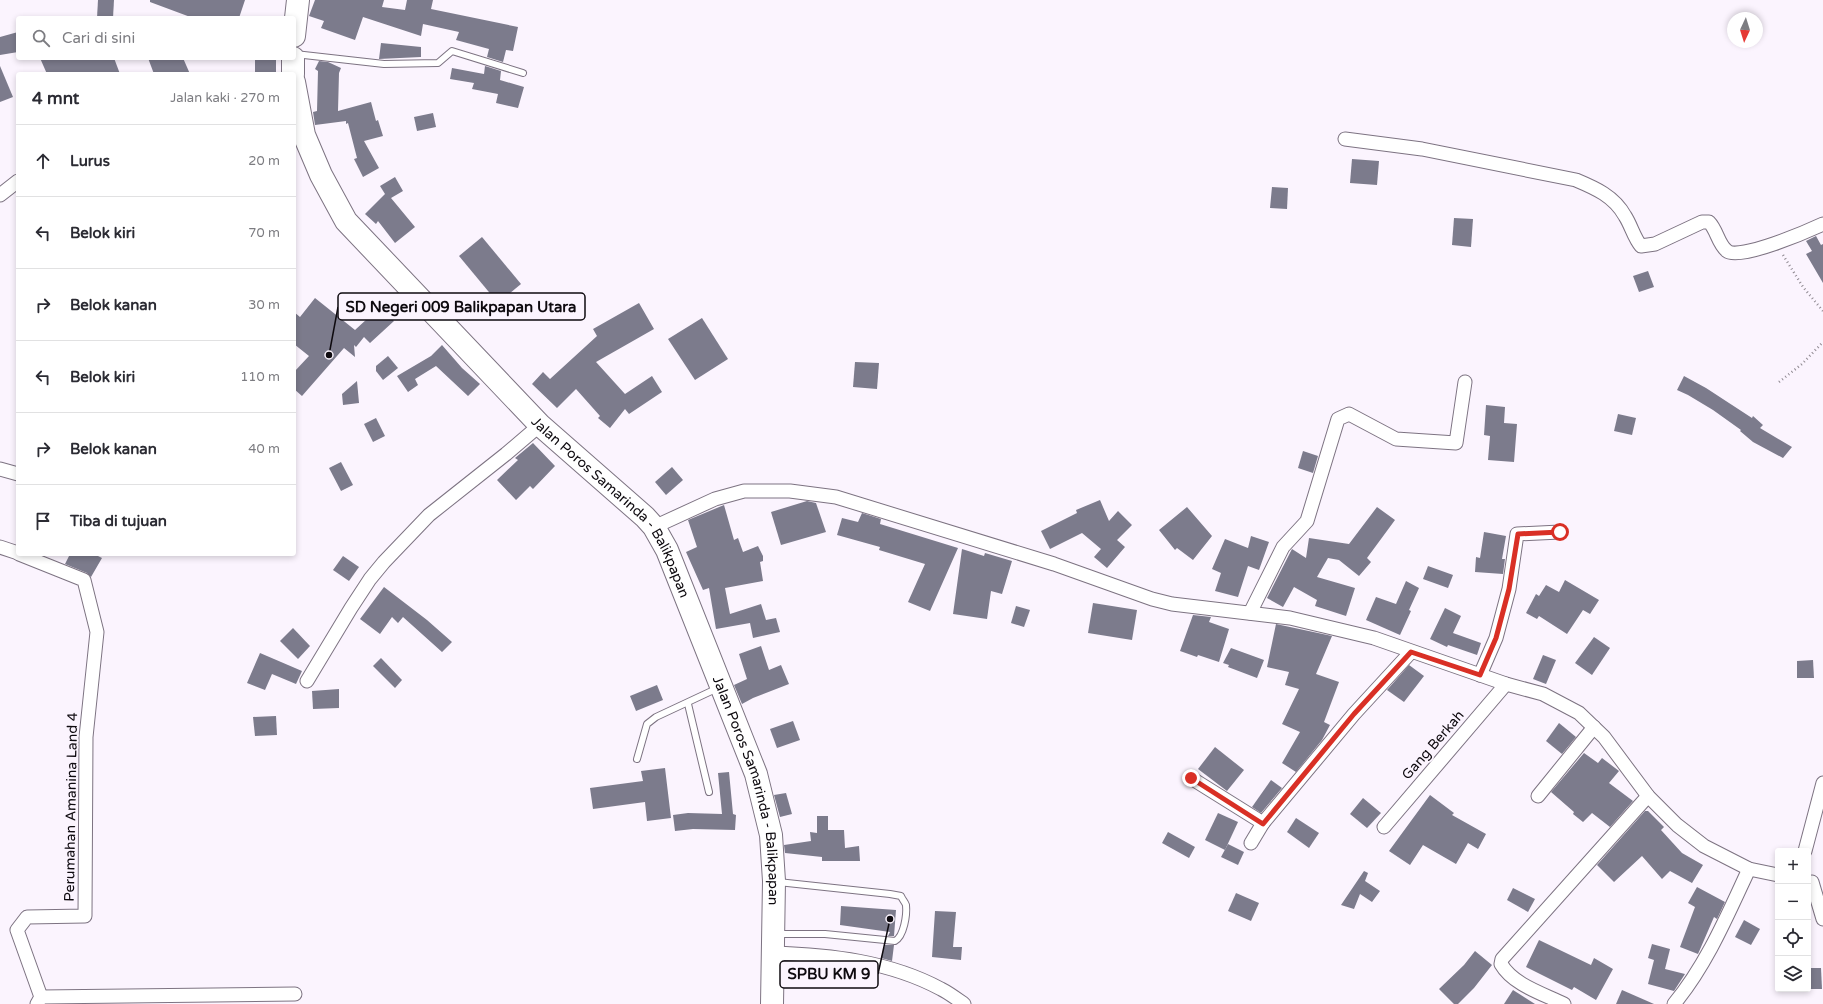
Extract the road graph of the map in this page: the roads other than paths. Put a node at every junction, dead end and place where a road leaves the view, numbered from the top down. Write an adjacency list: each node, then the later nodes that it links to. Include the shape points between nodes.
1 (298, 0): 2 (highway)
2 (296, 18)
3 (296, 54): 6 (lane, via 392,64 438,63 452,51)
4 (293, 60): 5 (highway)
5 (293, 72)
6 (523, 73)
7 (296, 93): 13 (highway, Jalan Poros Samarinda - Balikpapan, via 304,135 321,175 346,221)
8 (1345, 139): 11 (street, via 1422,149 1576,180 1598,189 1611,199 1625,214 1641,246 1655,244 1702,222 1709,222 1722,246 1735,254 1776,243)
9 (16, 183): 10 (street)
10 (0, 195)
11 (1823, 224)
12 (1465, 382): 21 (street, via 1456,443 1396,439 1349,414 1338,419 1307,521 1283,547)
13 (540, 425): 16 (highway, Jalan Poros Samarinda - Balikpapan); 24 (street, via 429,515 384,562 358,597)
14 (0, 468): 15 (street)
15 (16, 473)
16 (654, 527): 21 (street, via 715,499 744,491 790,491 836,497 1054,564 1152,599 1172,604); 26 (highway, Jalan Poros Samarinda - Balikpapan, via 667,550)
17 (1560, 532): 23 (street, via 1518,534 1509,589 1496,638)
18 (0, 547): 19 (street)
19 (16, 553)
20 (24, 556): 46 (street, Perumahan Amanina Land 4, via 84,580 97,632 86,736 85,916 27,917 17,930)
21 (1250, 613): 22 (street, via 1306,621 1374,638)
22 (1411, 652): 23 (street); 35 (street, via 1354,714)
23 (1480, 675): 25 (street)
24 (307, 681)
25 (1506, 684): 28 (street, via 1543,694 1579,713); 36 (street, Gang Berkah)
26 (721, 687): 27 (lane); 41 (highway, Jalan Poros Samarinda - Balikpapan, via 756,774 771,835)
27 (688, 704): 29 (lane, via 656,717 647,724); 32 (lane)
28 (1594, 727): 33 (street); 34 (street)
29 (637, 759)
30 (1191, 778): 35 (street)
31 (1823, 783): 38 (street)
32 (709, 792)
33 (1538, 796)
34 (1648, 796): 39 (street, via 1677,825 1704,846); 49 (street, via 1502,959 1504,970 1516,980)
35 (1263, 824): 37 (street)
36 (1384, 826)
37 (1251, 843)
38 (1806, 848)
39 (1749, 869): 40 (street); 50 (street, via 1703,963)
40 (1775, 874)
41 (774, 881): 44 (highway, Jalan Poros Samarinda - Balikpapan); 44 (lane, via 890,894 901,896 906,904 904,929 895,941 825,934)
42 (1814, 882): 43 (street)
43 (1823, 919)
44 (772, 943): 47 (highway, Jalan Poros Samarinda - Balikpapan); 48 (street, via 875,964 942,989)
45 (295, 994): 46 (street, Perumahan Amanina Land 4)
46 (39, 1000)
47 (772, 1004)
48 (964, 1004)
49 (1564, 1004)
50 (1674, 1004)

